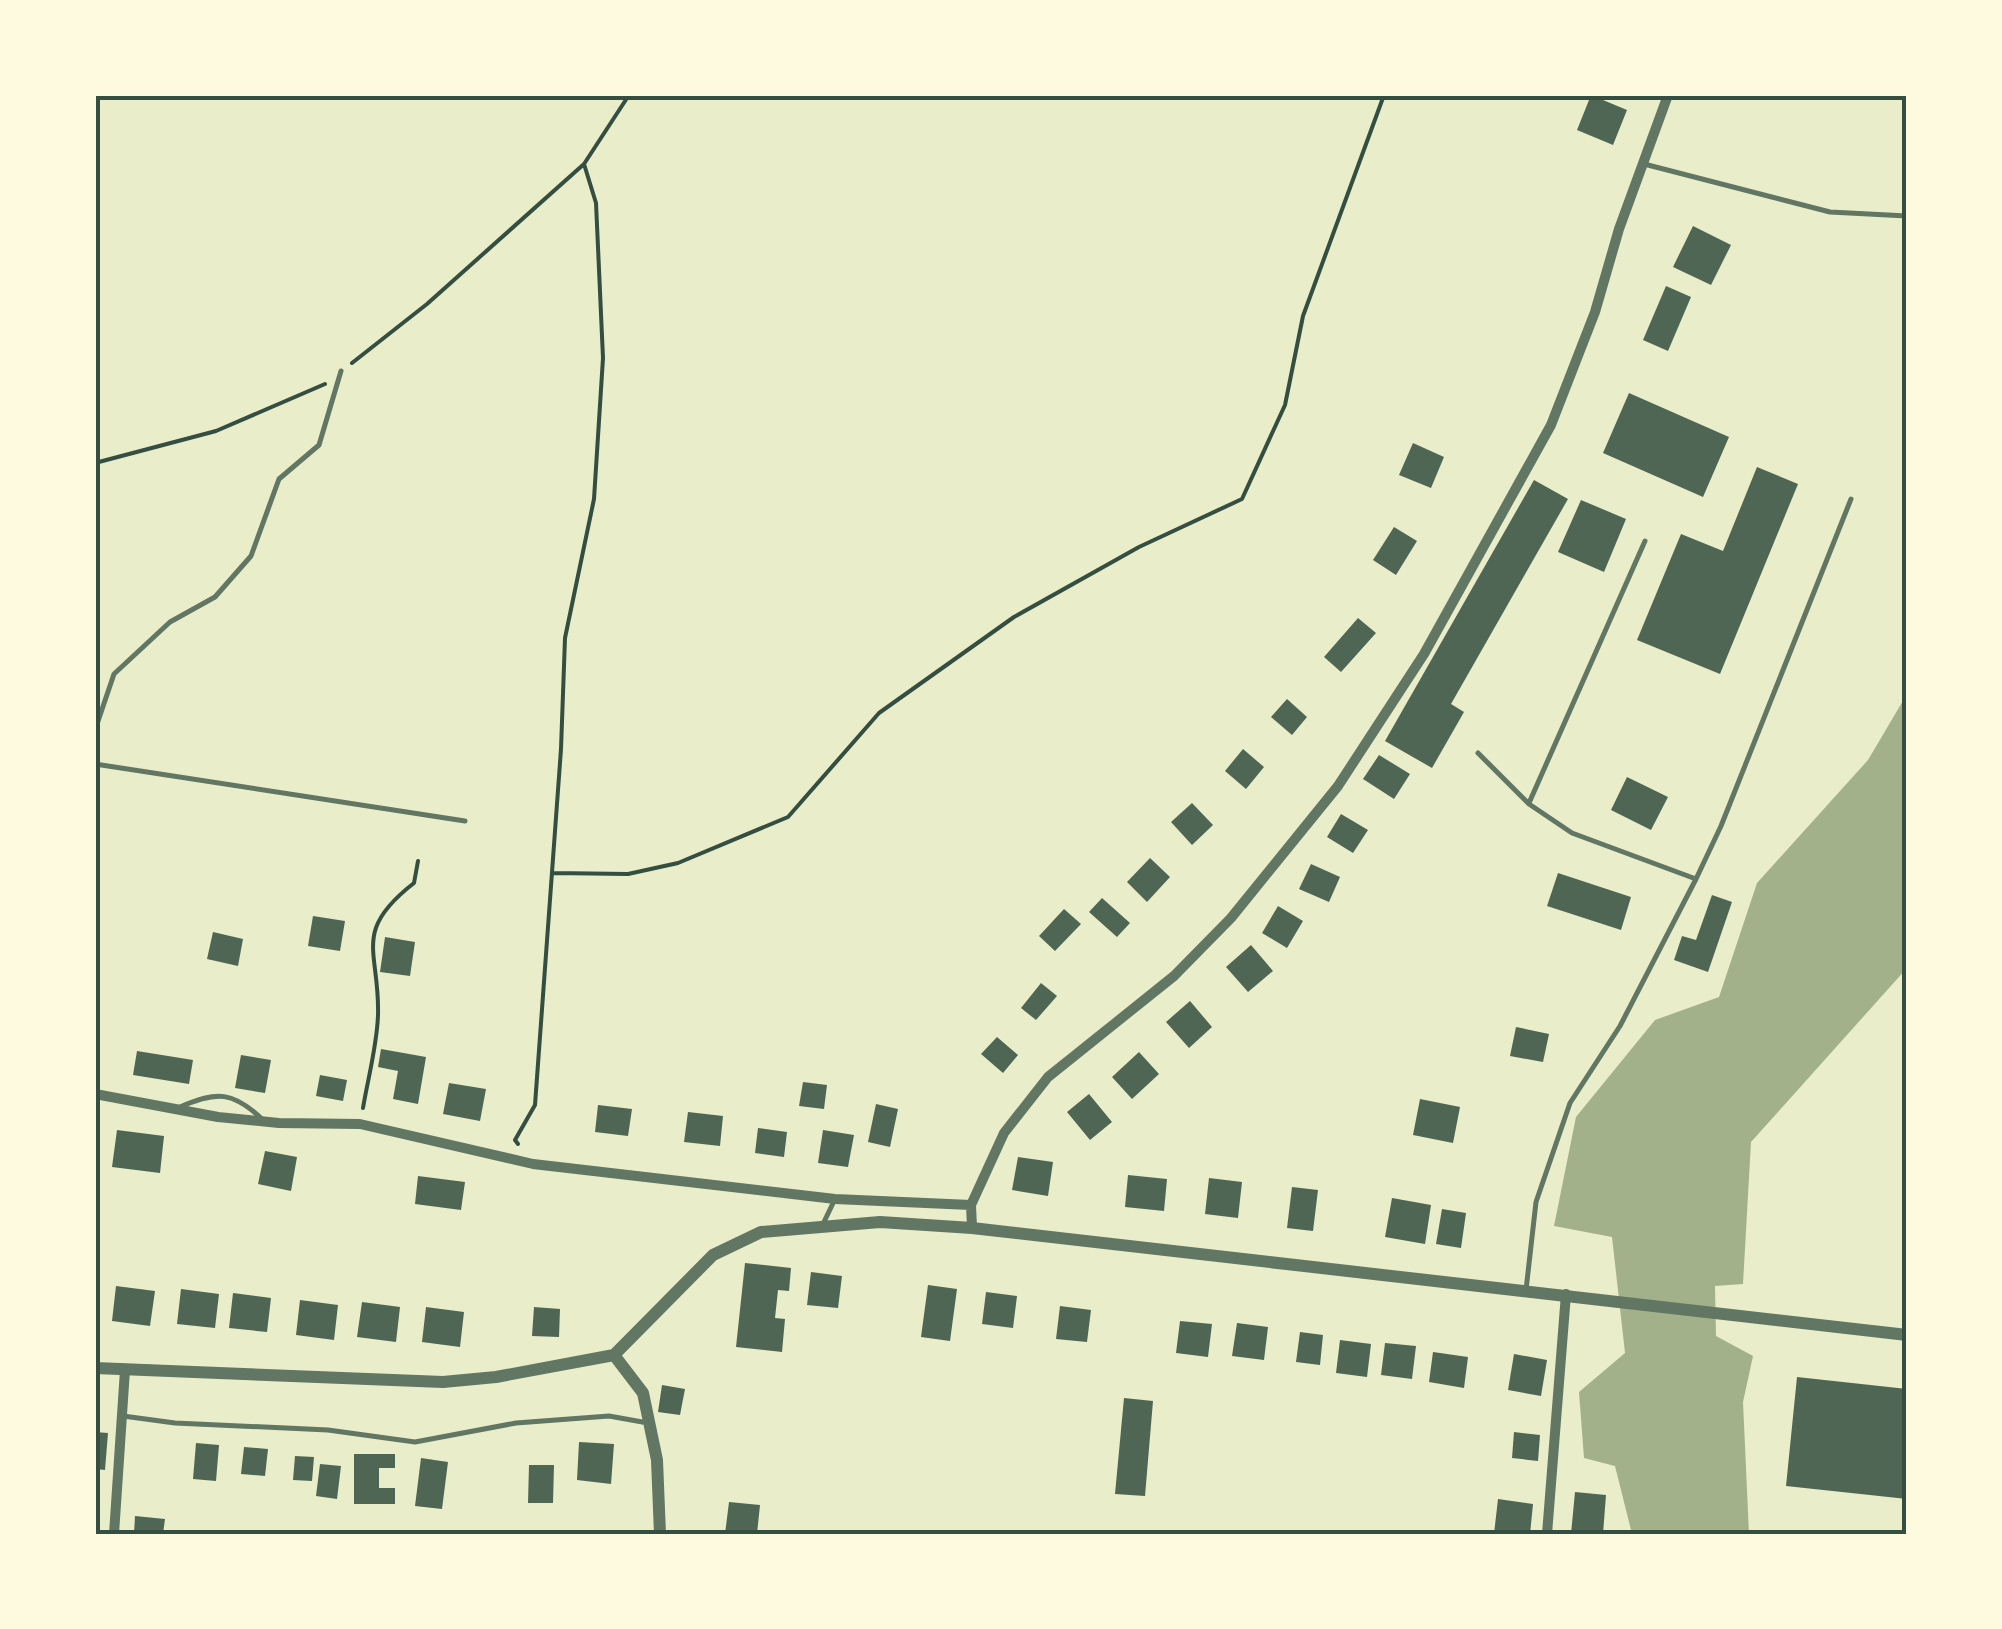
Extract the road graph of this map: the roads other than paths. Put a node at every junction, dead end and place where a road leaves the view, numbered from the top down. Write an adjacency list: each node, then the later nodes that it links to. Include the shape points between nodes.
1 (1668, 95): 2 (street)
2 (1644, 164): 3 (lane, via 1830,212); 17 (street, via 1551,426 1424,654 1338,786 1231,918 1174,976 1048,1077 1004,1133)
3 (1907, 216)
4 (341, 371): 7 (lane, via 319,444 279,479 250,556 214,597 170,622 114,674)
5 (1851, 499): 12 (lane)
6 (1645, 541): 10 (lane)
7 (95, 730)
8 (1478, 754): 10 (lane)
9 (95, 764): 11 (lane)
10 (1529, 804): 12 (lane, via 1572,832)
11 (464, 821)
12 (1696, 880): 20 (lane, via 1620,1026 1570,1104 1536,1202)
13 (95, 1094): 14 (street)
14 (175, 1109): 15 (street); 15 (lane, via 209,1094 226,1096)
15 (266, 1122): 16 (street, via 360,1124 532,1164)
16 (835, 1199): 17 (street); 18 (lane)
17 (971, 1205): 19 (street)
18 (822, 1226): 19 (street); 23 (street, via 762,1232 713,1255)
19 (972, 1228): 20 (street)
20 (1526, 1290): 21 (street)
21 (1566, 1294): 22 (street); 30 (street)
22 (1907, 1335)
23 (614, 1355): 25 (street, via 443,1382); 27 (street, via 643,1393)
24 (95, 1368): 25 (street)
25 (125, 1370): 26 (street)
26 (123, 1416): 27 (lane, via 414,1442 516,1423 609,1416); 28 (street)
27 (651, 1424): 29 (street)
28 (114, 1534)
29 (660, 1534)
30 (1547, 1534)

